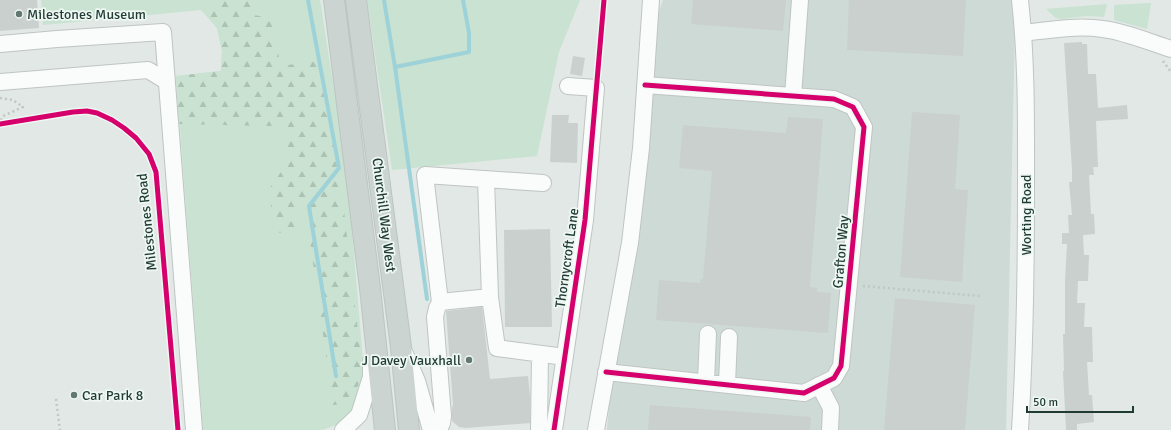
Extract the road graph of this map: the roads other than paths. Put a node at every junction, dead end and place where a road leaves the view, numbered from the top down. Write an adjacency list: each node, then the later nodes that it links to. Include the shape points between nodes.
1 (334, 0): 16 (main road, Churchill Way West)
2 (356, 0): 21 (main road, Churchill Way West)
3 (651, 0): 11 (street)
4 (800, 0): 13 (street)
5 (1020, 0): 6 (street, Worting Road)
6 (1023, 32): 8 (street, via 1104,29); 38 (street, Worting Road, via 1026,278)
7 (0, 44): 9 (street, Milestones Road, via 163,32)
8 (1171, 49)
9 (166, 81): 10 (street, via 148,70); 28 (street, Milestones Road)
10 (0, 82)
11 (645, 85): 13 (street, Grafton Way); 24 (street, via 630,243)
12 (568, 86): 23 (street, Thornycroft Lane, via 596,88 585,220)
13 (793, 96): 27 (street, Grafton Way, via 840,101 853,107 864,127 841,366 834,378)
14 (486, 179): 15 (street); 17 (street); 18 (street, via 425,175)
15 (543, 183)
16 (370, 288): 29 (street, via 371,377 359,415); 30 (main road, Churchill Way West)
17 (490, 298): 18 (street); 22 (street, via 498,348)
18 (440, 302): 33 (street, via 435,317 442,416)
19 (708, 334): 25 (street)
20 (729, 337): 26 (street)
21 (401, 347): 31 (main road, Churchill Way West); 32 (street, via 417,380)
22 (540, 354): 23 (street); 34 (street)
23 (565, 357): 35 (street, Thornycroft Lane)
24 (606, 372): 25 (street, Grafton Way); 36 (street)
25 (706, 382): 26 (street, Grafton Way)
26 (726, 384): 27 (street, Grafton Way, via 804,393)
27 (819, 385): 37 (street, via 832,408)
28 (194, 430)
29 (343, 430)
30 (385, 430)
31 (409, 430)
32 (431, 430)
33 (439, 430)
34 (539, 430)
35 (554, 430)
36 (596, 430)
37 (830, 430)
38 (1020, 430)

